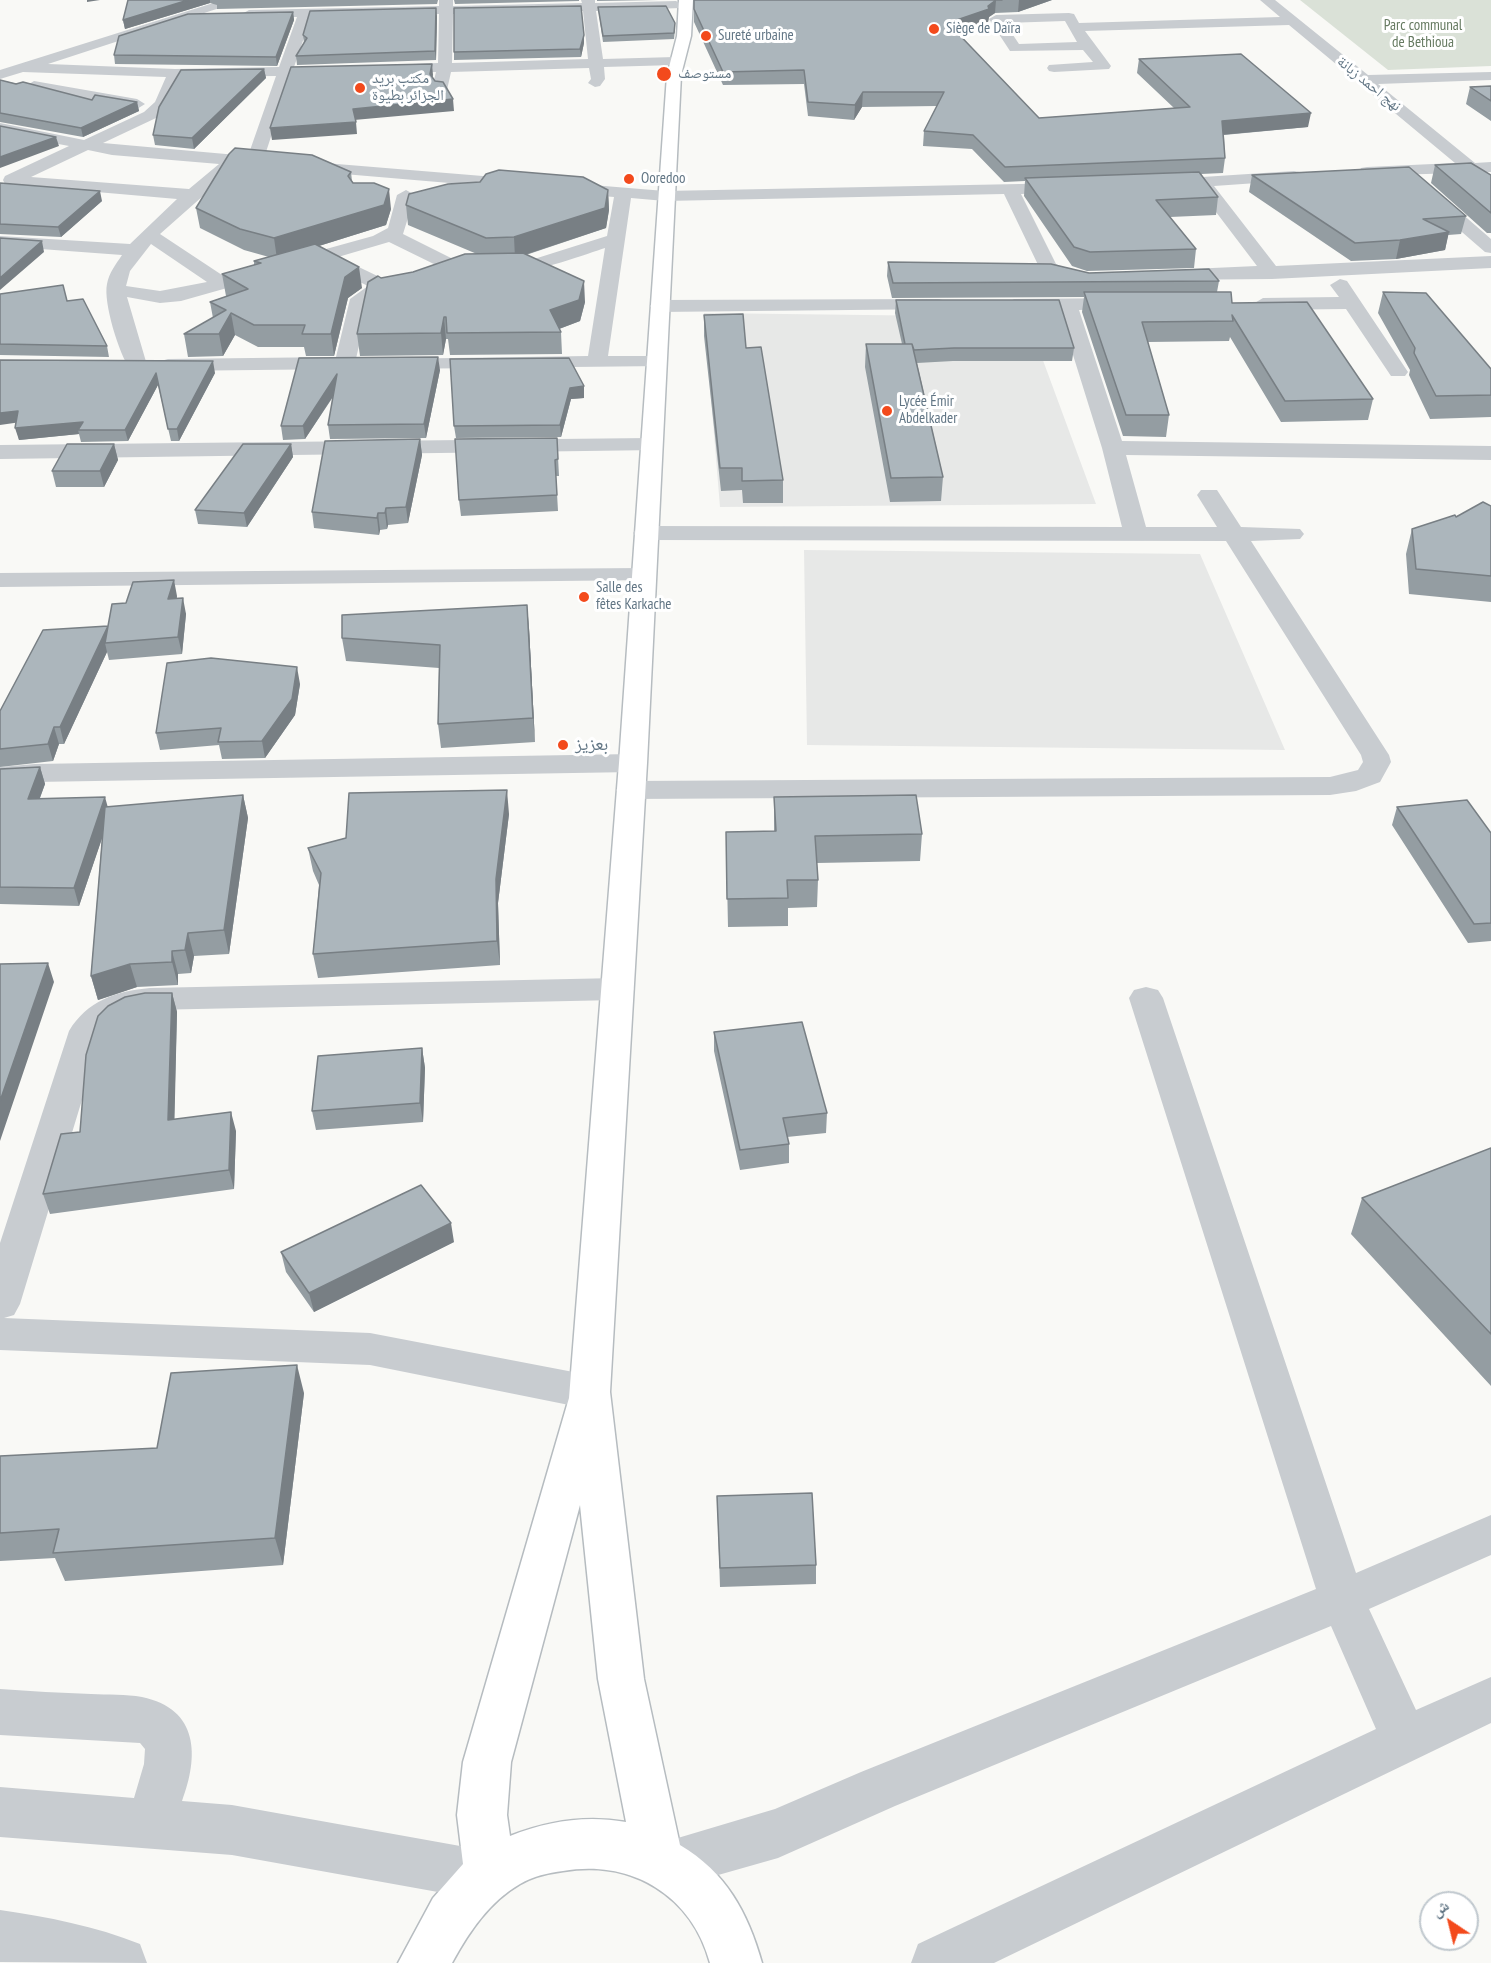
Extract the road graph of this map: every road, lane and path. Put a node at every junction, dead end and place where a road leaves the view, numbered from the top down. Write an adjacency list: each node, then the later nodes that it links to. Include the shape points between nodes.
1 (237, 0): 7 (street)
2 (1267, 0): 8 (street, نهج احمد زبانة)
3 (679, 2): 4 (street); 11 (main road, via 669,51)
4 (588, 3): 5 (street); 12 (street)
5 (446, 5): 6 (street); 13 (street)
6 (305, 13): 7 (street); 18 (street)
7 (188, 16): 14 (street)
8 (1292, 21): 9 (street); 23 (street, نهج احمد زبانة)
9 (1077, 27): 10 (street); 10 (street, via 1069,17 996,19 1016,48)
10 (1087, 46): 16 (street, via 1104,66)
11 (675, 60): 12 (street); 45 (main road)
12 (597, 63): 13 (street); 24 (street, via 597,81)
13 (445, 67): 15 (street); 25 (street, via 440,84)
14 (23, 68): 19 (street); 20 (street)
15 (377, 69)
16 (1038, 69)
17 (354, 70): 18 (street)
18 (285, 72): 19 (street); 30 (street)
19 (175, 73): 26 (street)
20 (0, 75)
21 (1491, 76): 23 (street)
22 (0, 80): 26 (street)
23 (1364, 80): 32 (street, نهج احمد زبانة)
24 (580, 86)
25 (456, 90)
26 (159, 108): 28 (street, via 144,119)
27 (0, 128): 28 (street)
28 (88, 144): 29 (street, via 112,150); 37 (street)
29 (234, 160): 30 (street); 44 (street)
30 (254, 162): 35 (street)
31 (1491, 167): 32 (street)
32 (1471, 168): 33 (street)
33 (1401, 169): 34 (street); 50 (street)
34 (1354, 172)
35 (393, 174): 42 (street); 42 (street, via 385,195)
36 (1308, 176): 38 (street)
37 (5, 180): 44 (street)
38 (1203, 183): 39 (street); 57 (street)
39 (1145, 185)
40 (1088, 188): 41 (street)
41 (1010, 190): 45 (street); 59 (street, via 1048,267 1087,279)
42 (432, 191): 43 (street); 47 (street)
43 (623, 193): 45 (street); 48 (street)
44 (195, 195): 46 (street)
45 (666, 196): 72 (main road)
46 (150, 235): 51 (street); 61 (street)
47 (390, 235): 52 (street); 55 (street)
48 (616, 238): 54 (street); 65 (street)
49 (0, 241): 51 (street)
50 (1491, 248)
51 (133, 250): 63 (street, via 119,273)
52 (321, 256): 61 (street); 62 (street)
53 (1491, 262): 56 (street)
54 (528, 266): 55 (street); 60 (street)
55 (458, 267): 62 (street, via 452,273 408,287)
56 (1330, 271): 57 (street); 66 (street)
57 (1272, 273): 58 (street)
58 (1148, 277)
59 (1106, 278)
60 (557, 279)
61 (223, 284): 63 (street, via 174,297)
62 (381, 286): 75 (street, via 360,299)
63 (116, 290): 77 (street)
64 (587, 293): 65 (street)
65 (606, 302): 73 (street)
66 (1352, 303): 69 (street); 78 (street)
67 (1067, 304): 68 (street); 71 (street); 80 (street)
68 (1145, 304)
69 (1246, 304)
70 (962, 305): 72 (street)
71 (997, 305)
72 (658, 306): 74 (main road)
73 (597, 362): 74 (street); 75 (street)
74 (655, 362): 79 (main road)
75 (345, 363): 77 (street)
76 (114, 365): 77 (street)
77 (137, 365)
78 (1398, 372)
79 (650, 444): 81 (street); 84 (main road)
80 (1113, 448): 82 (street); 85 (street)
81 (0, 452)
82 (1491, 453)
83 (1209, 495): 86 (street)
84 (645, 532): 85 (street); 88 (main road)
85 (1136, 533): 86 (street)
86 (1233, 534): 87 (street); 91 (street, via 1374,755 1375,770 1359,782 1318,786)
87 (1292, 534)
88 (642, 575): 89 (street); 91 (main road)
89 (0, 580)
90 (0, 776): 91 (street, via 36,773)
91 (632, 777): 92 (main road)
92 (617, 989): 94 (street, via 150,999 126,1002 104,1012 86,1031); 96 (main road)
93 (1146, 998): 98 (street)
94 (0, 1304)
95 (0, 1334): 96 (street, via 370,1349)
96 (589, 1392): 104 (main road, via 621,1679); 105 (main road, via 487,1762 482,1815)
97 (1491, 1534): 98 (street)
98 (1342, 1600): 101 (street); 104 (street, via 878,1788 778,1833 725,1850)
99 (1491, 1699): 101 (street)
100 (0, 1712): 103 (street, via 142,1720 165,1730 170,1754)
101 (1405, 1739): 110 (street)
102 (0, 1812): 103 (street)
103 (150, 1823): 105 (street, via 232,1830)
104 (663, 1861): 105 (main road, via 617,1844 573,1842 531,1853); 109 (main road, via 702,1893 728,1933)
105 (489, 1875): 108 (main road, via 450,1915)
106 (0, 1936): 107 (street, via 55,1944)
107 (101, 1960)
108 (424, 1963)
109 (736, 1963)
110 (937, 1963)

